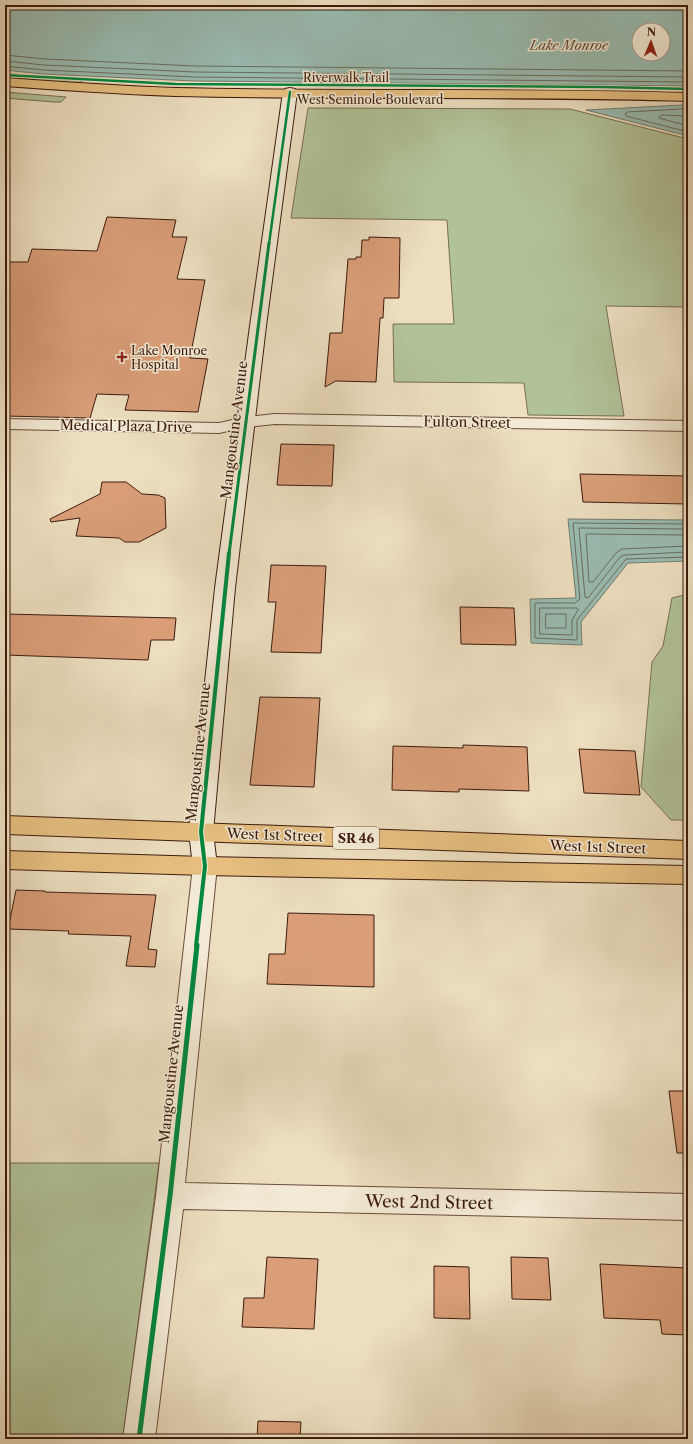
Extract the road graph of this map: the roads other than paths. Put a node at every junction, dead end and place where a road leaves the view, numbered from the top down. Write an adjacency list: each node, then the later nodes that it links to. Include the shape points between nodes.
1 (5, 82): 3 (main road, West Seminole Boulevard)
2 (5, 89): 3 (main road, West Seminole Boulevard, via 126,97)
3 (290, 96): 4 (main road, West Seminole Boulevard); 5 (street, Mangoustine Avenue)
4 (688, 97)
5 (246, 422): 6 (street, Medical Plaza Drive, via 220,428); 7 (street, Fulton Street, via 275,419); 9 (street, Mangoustine Avenue, via 222,606)
6 (5, 424)
7 (688, 426)
8 (5, 825): 9 (main road, West 1st Street / SR 46)
9 (202, 832): 10 (main road, West 1st Street / SR 46); 12 (street, Mangoustine Avenue)
10 (688, 850)
11 (5, 860): 12 (main road, West 1st Street / SR 46)
12 (204, 866): 13 (main road, West 1st Street / SR 46); 14 (street, Mangoustine Avenue)
13 (688, 876)
14 (170, 1196): 15 (street, West 2nd Street); 16 (street, Mangoustine Avenue)
15 (688, 1207)
16 (139, 1439)

